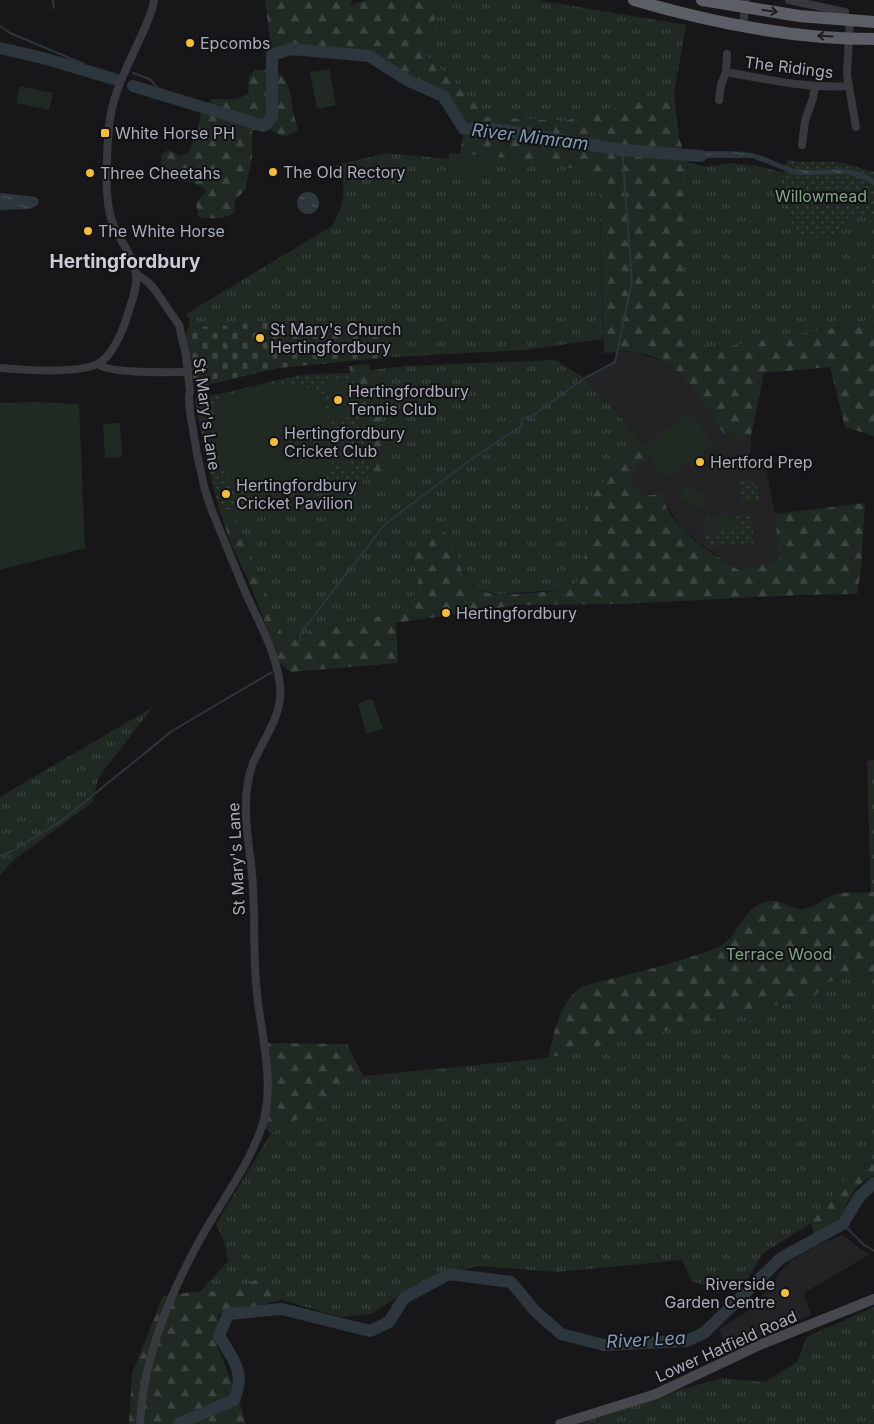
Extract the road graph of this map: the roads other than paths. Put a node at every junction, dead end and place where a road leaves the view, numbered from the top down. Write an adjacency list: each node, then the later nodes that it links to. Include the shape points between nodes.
1 (154, 0): 18 (street, via 112,106 109,128 110,213)
2 (634, 0): 8 (highway)
3 (702, 0): 5 (highway)
4 (789, 0): 6 (street)
5 (746, 4): 6 (highway, one-way to 6, via 799,16); 8 (street)
6 (848, 16): 7 (highway); 9 (street)
7 (874, 22)
8 (743, 26): 9 (highway, one-way to 8)
9 (849, 38): 10 (highway); 14 (street)
10 (874, 38)
11 (727, 54): 12 (street, The Ridings)
12 (726, 72): 13 (street, The Ridings); 15 (street, The Ridings)
13 (814, 86): 14 (street, The Ridings); 17 (street)
14 (848, 86): 16 (street)
15 (718, 100)
16 (856, 128)
17 (802, 145)
18 (136, 274): 19 (street, via 124,326 112,349); 21 (street, St Mary's Lane, via 155,290 179,325)
19 (98, 364): 20 (street, via 68,370); 21 (street, via 109,369 138,372)
20 (0, 368)
21 (188, 372): 23 (street, St Mary's Lane, via 190,412 205,490 265,636 280,687 272,726 248,778 246,804 253,884 254,966 268,1090 263,1121 246,1161 193,1253 170,1302 144,1384)
22 (874, 1299): 24 (main road, Lower Hatfield Road, via 762,1344 656,1394)
23 (140, 1424)
24 (560, 1424)

